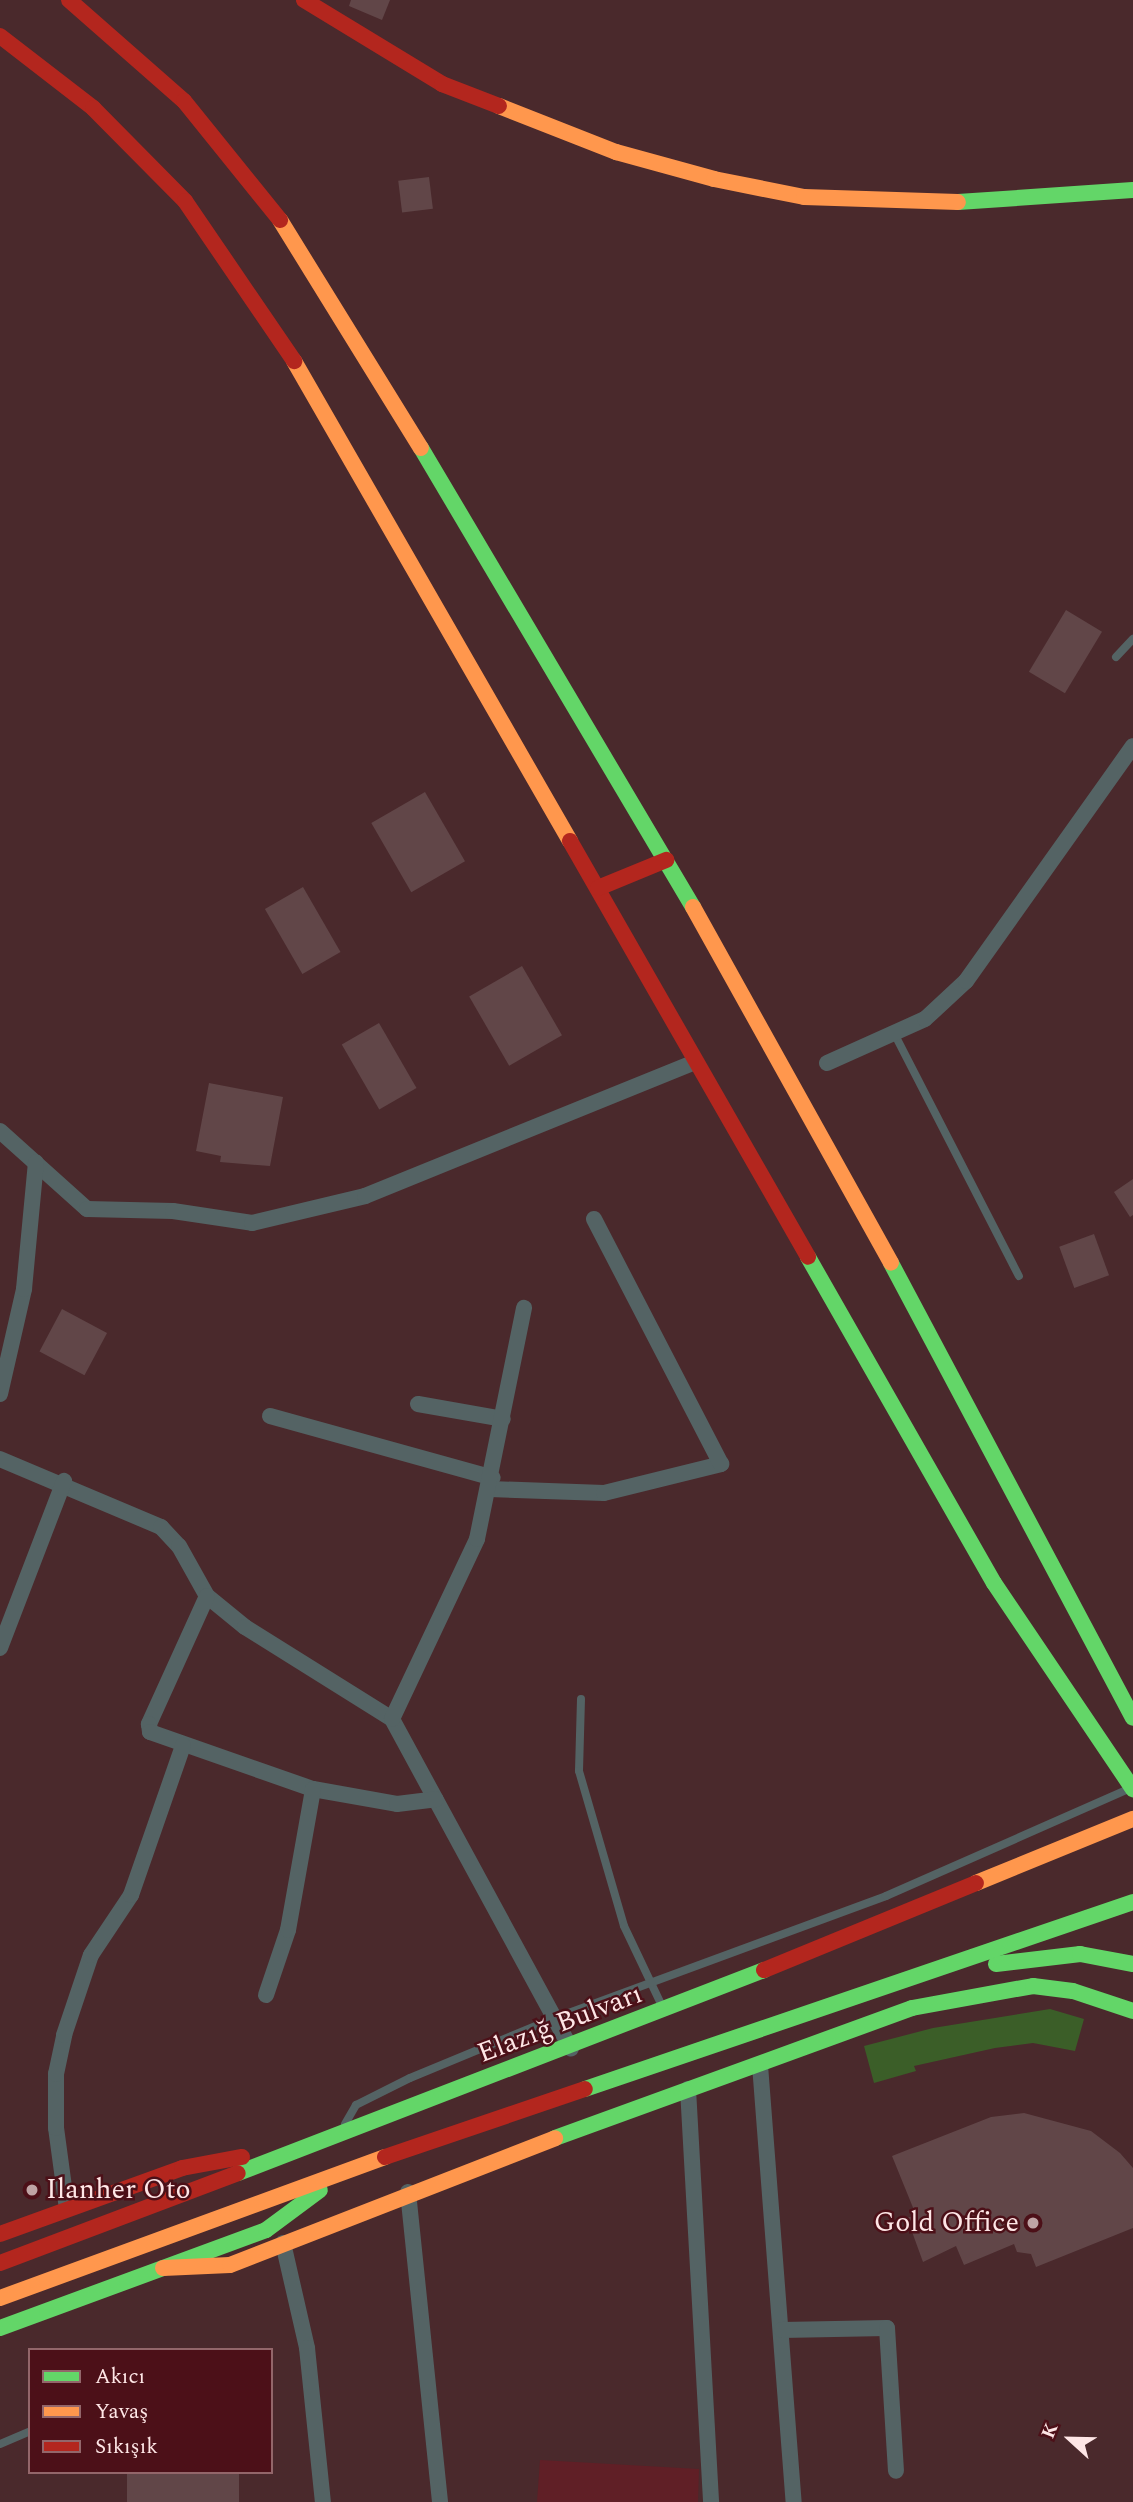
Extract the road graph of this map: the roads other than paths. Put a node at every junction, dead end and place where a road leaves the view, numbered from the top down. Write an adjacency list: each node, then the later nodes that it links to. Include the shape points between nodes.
1 (69, 0): 8 (main road, via 184,101 294,237)
2 (304, 0): 4 (main road, via 443,84 616,152 714,179 804,197 880,203 1017,201)
3 (0, 36): 9 (main road, via 93,108 185,201 305,377)
4 (1133, 190)
5 (1133, 639): 6 (lane)
6 (1116, 657)
7 (1133, 746): 10 (street, via 966,981 925,1019)
8 (666, 860): 9 (main road); 29 (main road, via 998,1454)
9 (598, 888): 11 (main road)
10 (895, 1035): 12 (street); 16 (lane)
11 (695, 1062): 14 (street, via 377,1191 252,1223 173,1211 87,1209); 32 (main road, via 994,1583)
12 (827, 1063)
13 (0, 1131): 14 (street)
14 (36, 1163): 18 (street, via 24,1289)
15 (593, 1219): 24 (street, via 721,1464 604,1493)
16 (1019, 1276)
17 (524, 1308): 21 (street)
18 (0, 1394)
19 (418, 1404): 21 (street)
20 (270, 1416): 24 (street)
21 (503, 1419): 24 (street)
22 (0, 1459): 23 (street)
23 (64, 1481): 25 (street, via 161,1527 179,1546); 26 (street)
24 (492, 1484): 30 (street, via 477,1539)
25 (206, 1596): 30 (street, via 245,1627); 31 (street, via 149,1724 150,1732)
26 (4, 1621): 27 (street)
27 (0, 1648)
28 (581, 1699): 39 (lane, via 579,1771 624,1926)
29 (1133, 1718)
30 (392, 1719): 34 (street)
31 (183, 1745): 33 (street); 51 (street, via 131,1895 91,1955 64,2035 56,2074 56,2128)
32 (1132, 1788): 39 (lane, via 958,1866)
33 (313, 1789): 34 (street, via 397,1804); 40 (street, via 288,1930)
34 (436, 1799): 43 (street)
35 (1133, 1819): 41 (main road, Elazığ Bulvarı)
36 (1133, 1902): 38 (main road)
37 (1133, 1964): 38 (main road, via 1080,1954)
38 (927, 1973): 49 (main road)
39 (653, 1985): 41 (lane); 43 (lane)
40 (266, 1994)
41 (665, 2011): 44 (main road, Elazığ Bulvarı)
42 (1133, 2011): 45 (main road, via 1073,1991 996,1989 912,2008)
43 (555, 2018): 44 (street); 47 (lane, via 356,2105)
44 (571, 2048): 47 (main road, Elazığ Bulvarı)
45 (761, 2065): 46 (main road); 58 (street)
46 (688, 2089): 50 (main road); 64 (street)
47 (338, 2137): 48 (main road, Elazığ Bulvarı)
48 (317, 2143): 51 (main road, via 182,2168); 54 (main road, Elazığ Bulvarı)
49 (344, 2171): 55 (main road, via 266,2230); 56 (main road)
50 (408, 2192): 53 (main road); 63 (street)
51 (67, 2210): 52 (main road)
52 (0, 2234)
53 (283, 2243): 55 (main road, via 230,2265); 62 (street, via 307,2348)
54 (0, 2263)
55 (163, 2268): 57 (main road)
56 (0, 2298)
57 (0, 2328)
58 (782, 2330): 61 (street, via 887,2328); 65 (street)
59 (28, 2432): 60 (lane)
60 (0, 2444)
61 (896, 2471)
62 (323, 2502)
63 (440, 2502)
64 (711, 2502)
65 (794, 2502)

